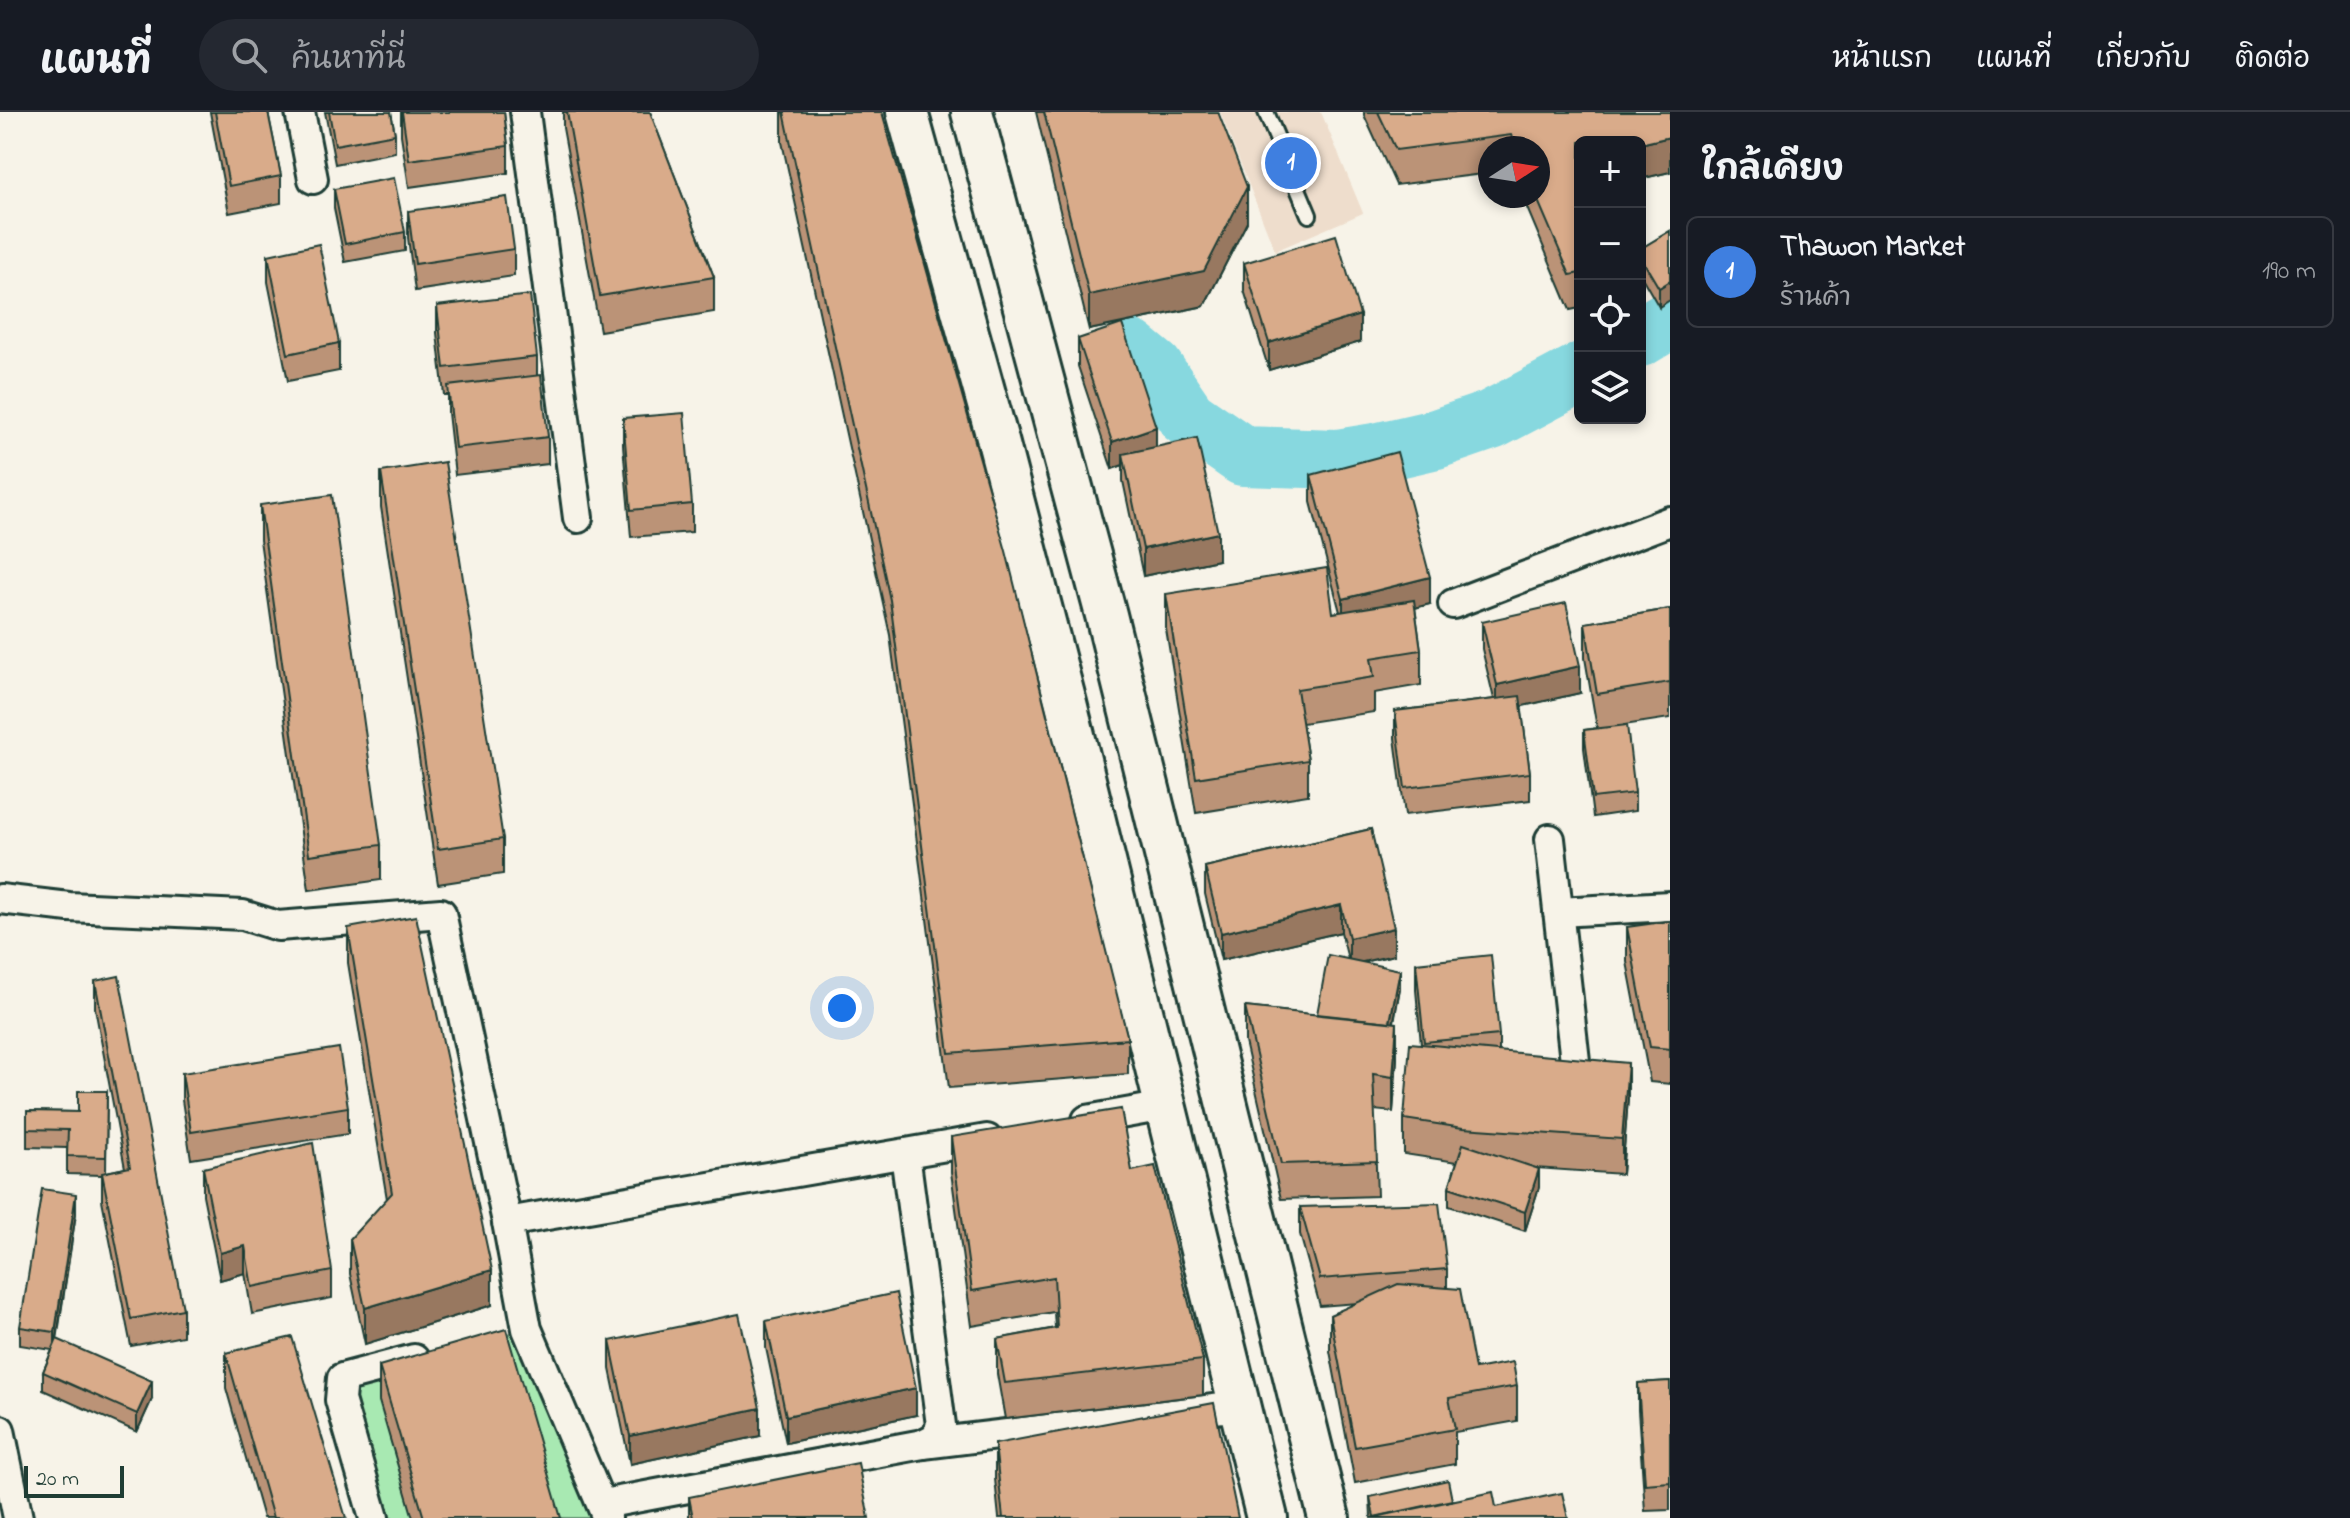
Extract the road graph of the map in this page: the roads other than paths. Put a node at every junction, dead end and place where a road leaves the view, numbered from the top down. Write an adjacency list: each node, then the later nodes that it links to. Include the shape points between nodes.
1 (300, 112): 6 (street)
2 (525, 112): 8 (street)
3 (907, 112): 16 (main road, via 1058,672)
4 (972, 112): 31 (main road, via 1106,615)
5 (1266, 112): 7 (lane)
6 (313, 179)
7 (1309, 215)
8 (578, 518)
9 (1670, 521): 10 (street)
10 (1453, 604)
11 (1550, 839): 14 (street)
12 (0, 899): 20 (street, via 243,915 278,926 441,913)
13 (1670, 906): 14 (street)
14 (1558, 912): 15 (street)
15 (1575, 1061)
16 (1165, 1106): 17 (street); 24 (main road)
17 (1058, 1126)
18 (1012, 1134): 19 (street)
19 (905, 1154): 20 (street); 26 (street, via 941,1425 936,1437)
20 (507, 1222): 21 (street)
21 (527, 1329): 22 (street); 27 (street)
22 (496, 1337)
23 (434, 1354): 29 (street, via 342,1378 340,1400)
24 (1239, 1406): 26 (street); 30 (main road)
25 (0, 1430): 28 (street)
26 (923, 1444): 27 (street)
27 (605, 1511)
28 (18, 1518)
29 (374, 1518)
30 (1267, 1518)
31 (1329, 1518)

